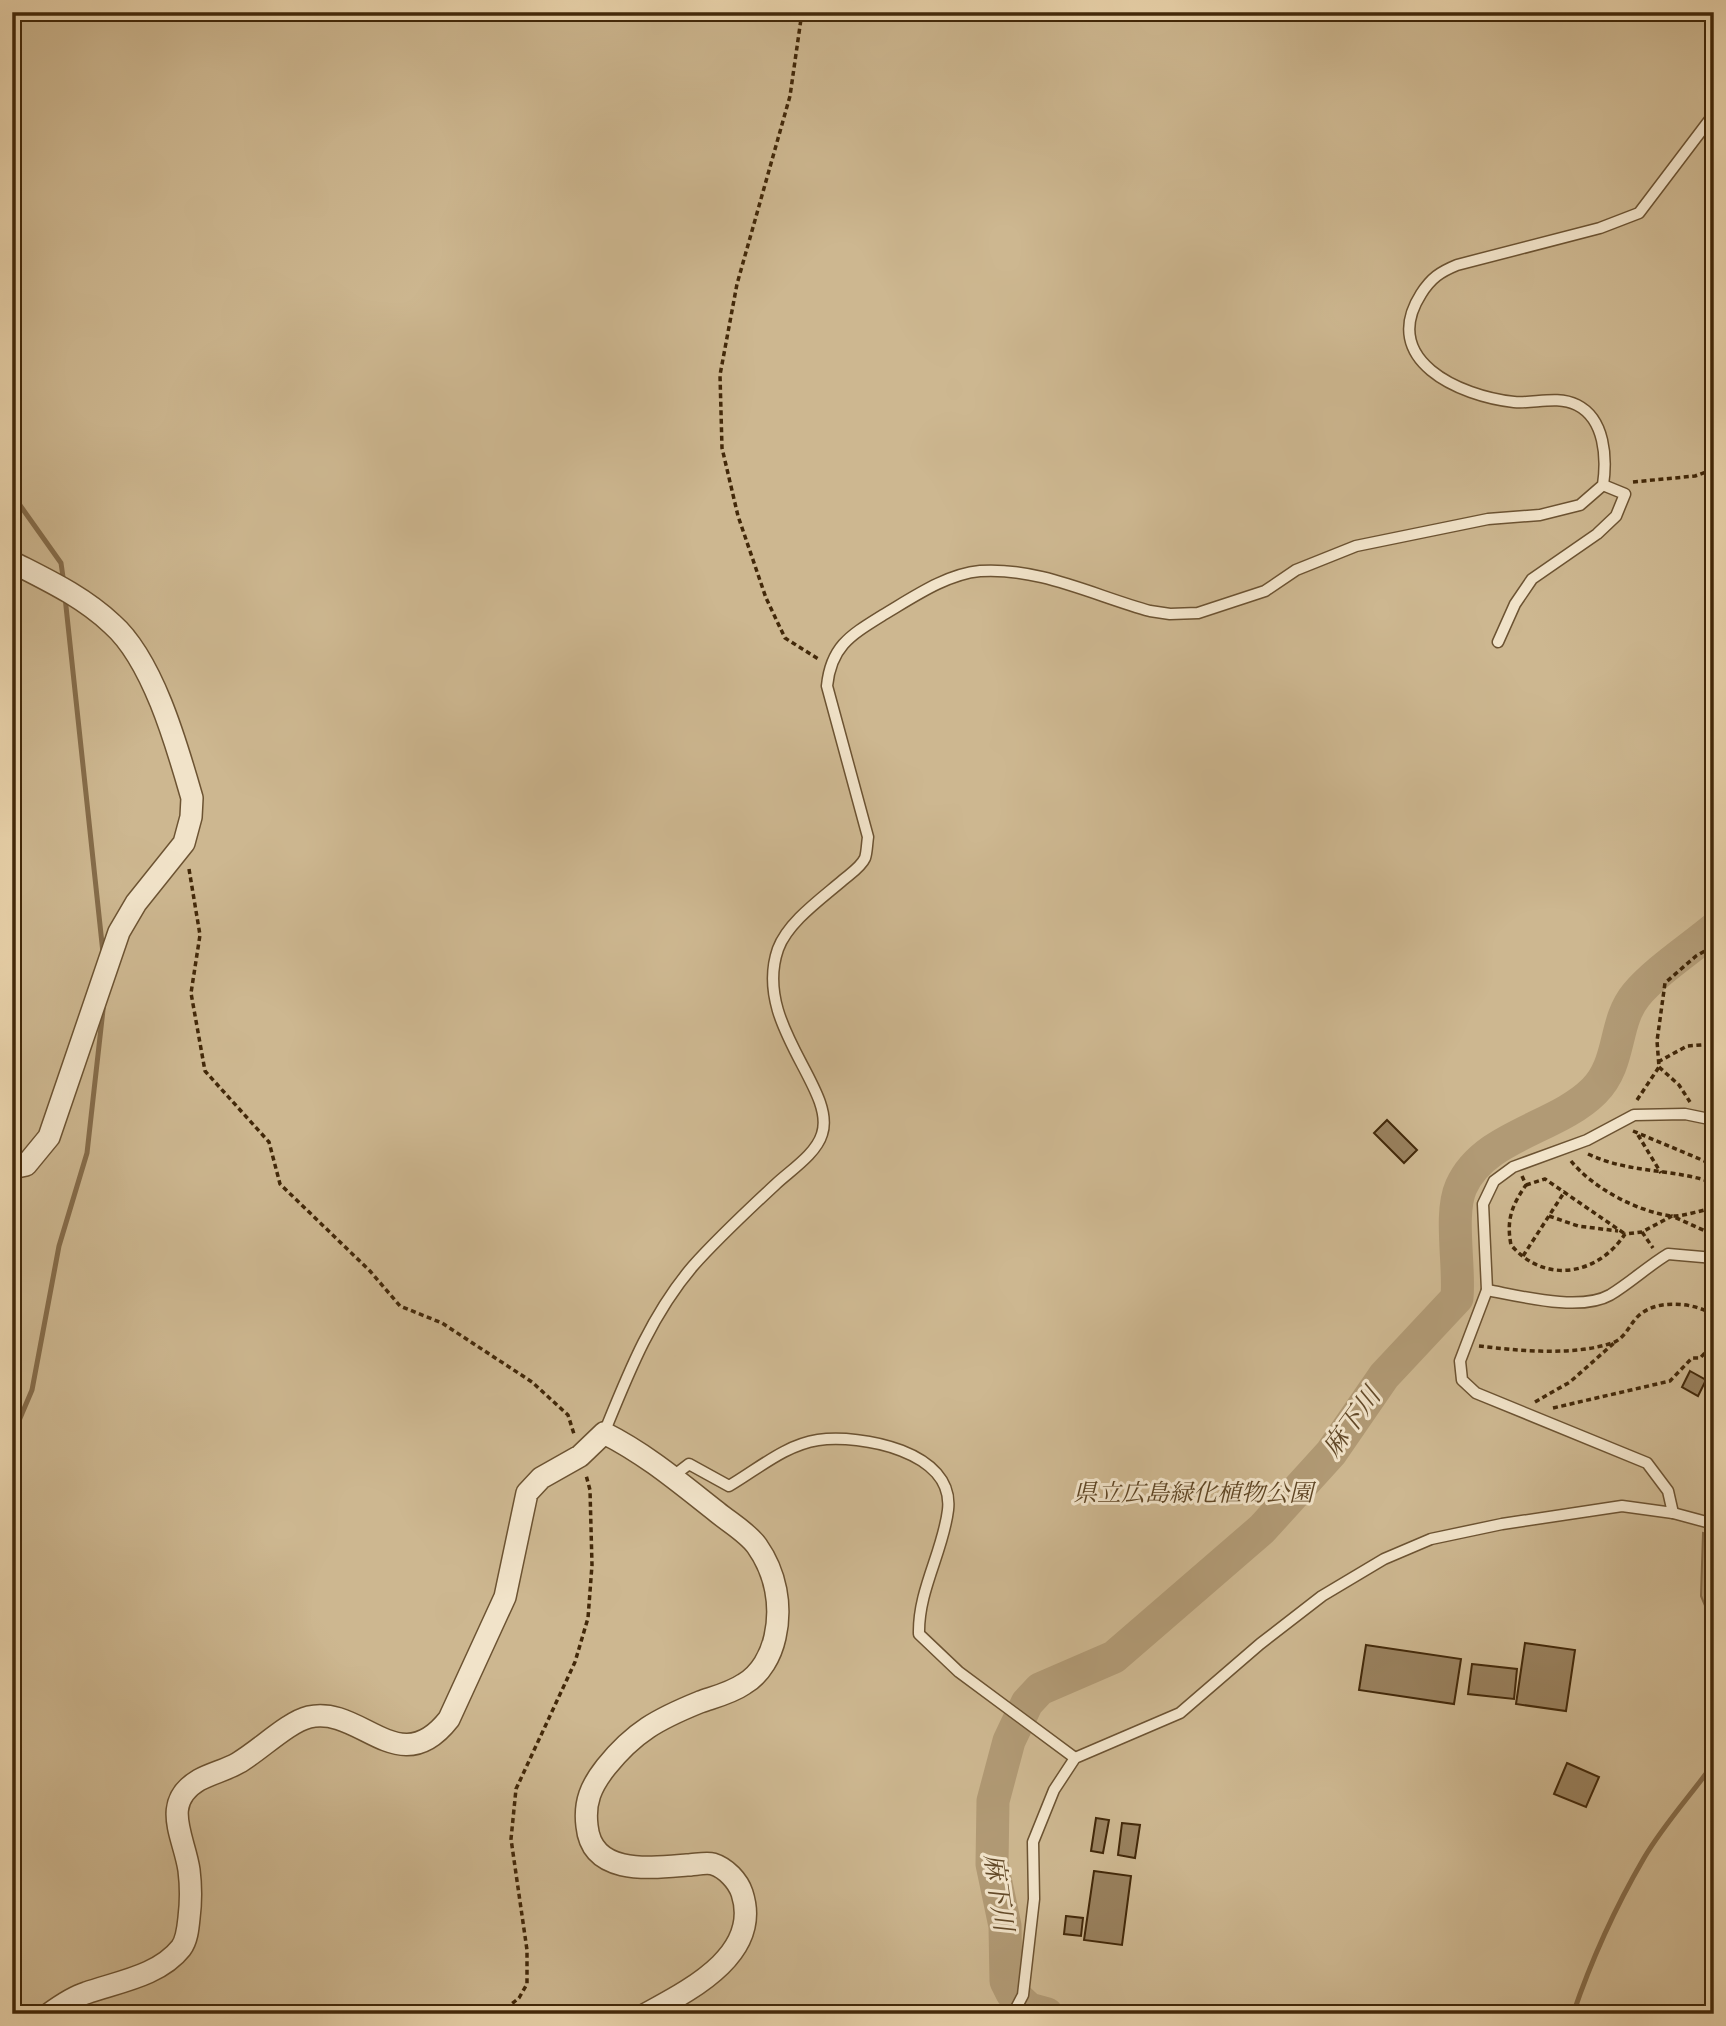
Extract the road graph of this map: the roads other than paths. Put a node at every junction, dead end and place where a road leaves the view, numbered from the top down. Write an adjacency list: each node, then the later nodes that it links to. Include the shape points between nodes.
1 (1714, 114): 2 (lane, via 1639,213 1600,228 1457,265 1436,274 1413,306 1410,335 1416,357 1438,377 1469,392 1514,402 1562,400 1578,405 1597,422)
2 (1603, 485): 4 (lane, via 1625,495 1616,516 1532,579); 9 (lane, via 1580,505 1540,515 1488,519 1356,546 1296,570 1265,591 1198,612 1150,611 1033,575 979,571 920,593 840,646 829,665 827,686 867,837 864,859 793,926 779,947 774,967 781,1026 824,1116 822,1135 664,1301)
3 (12, 562): 6 (street, via 66,589 112,624 133,650 150,681 192,798 184,843 119,932 49,1137 26,1164)
4 (1497, 642)
5 (1714, 1121): 8 (lane, via 1696,1115 1634,1115 1569,1148 1513,1167 1494,1181 1483,1204)
6 (12, 1168)
7 (1714, 1258): 8 (lane, via 1668,1254 1608,1296 1588,1300 1547,1301)
8 (1487, 1290): 11 (lane, via 1460,1361 1462,1380 1476,1394 1647,1463 1668,1491)
9 (604, 1433): 10 (street); 14 (street, via 527,1493 505,1597 449,1719 438,1733 411,1745 391,1742 325,1715 307,1717 183,1792 177,1811 190,1892 188,1931 182,1948 138,1976 83,1994)
10 (672, 1477): 13 (lane, via 689,1464 729,1486 783,1450 819,1440 865,1440 902,1448 926,1463 942,1485 948,1507 918,1615 919,1634 959,1672); 15 (street, via 757,1546 778,1592 777,1625 771,1653 744,1684 648,1725 622,1748 589,1791 587,1829 596,1850 608,1860 628,1868 712,1864 739,1884 746,1903 742,1940 736,1949 716,1969)
11 (1673, 1513): 12 (lane); 13 (lane, via 1622,1506 1431,1539 1384,1559 1322,1596 1180,1713)
12 (1714, 1524)
13 (1075, 1758): 16 (lane, via 1054,1790 1032,1842 1034,1899 1023,1994)
14 (49, 2014)
15 (646, 2014)
16 (1013, 2014)

